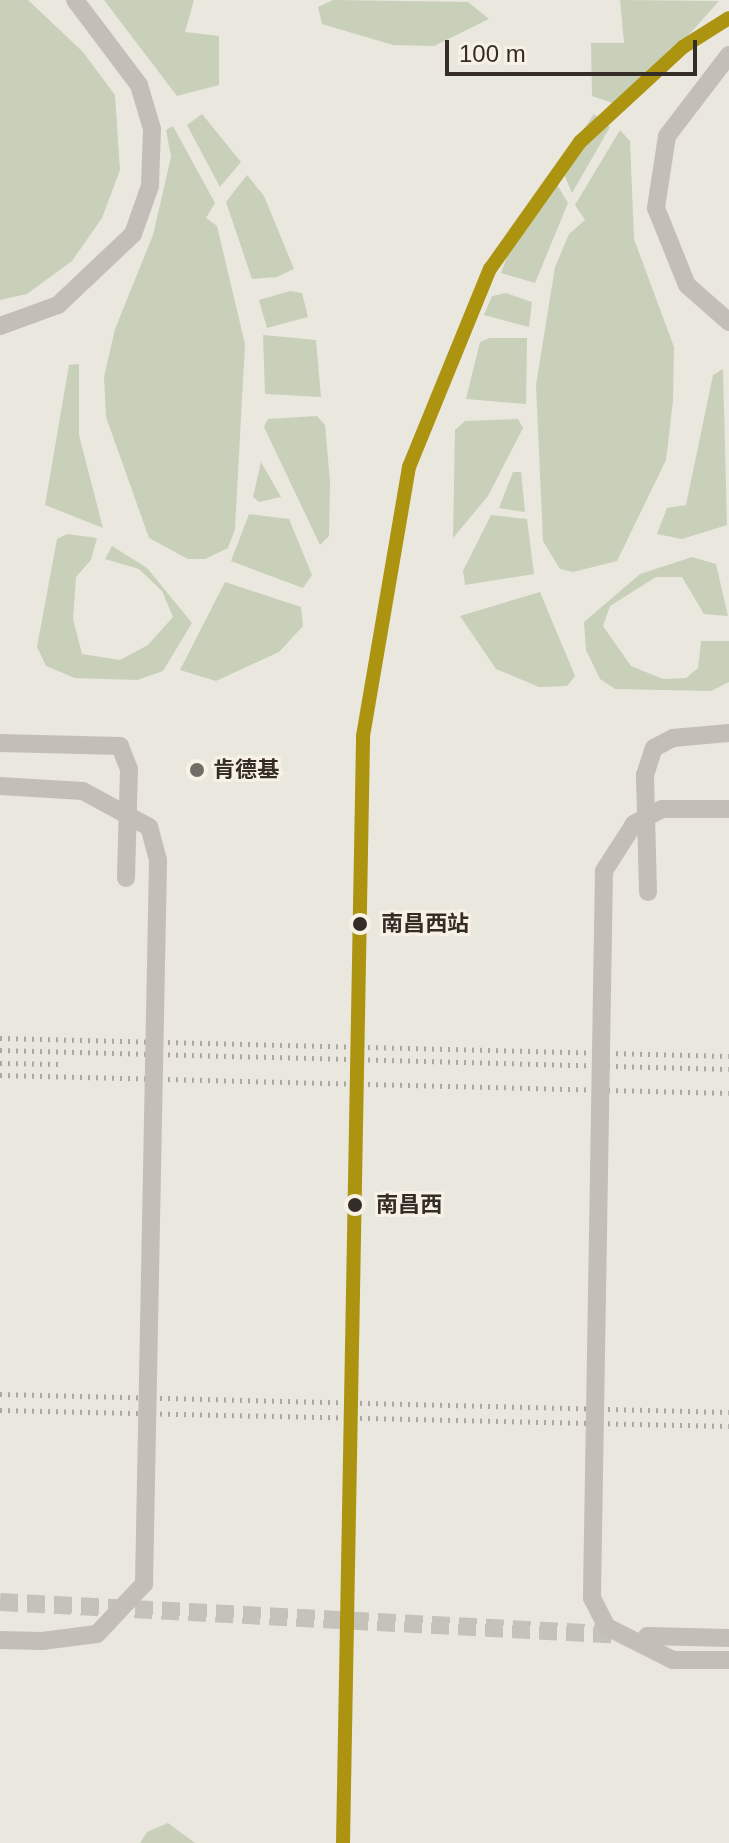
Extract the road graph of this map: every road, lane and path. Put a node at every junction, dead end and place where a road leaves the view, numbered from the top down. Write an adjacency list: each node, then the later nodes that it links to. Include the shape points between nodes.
1 (75, 0): 4 (street, via 139,85 152,129 150,186 133,234 58,305)
2 (729, 55): 3 (street, via 667,136 656,208 687,285)
3 (729, 322)
4 (0, 326)
5 (729, 733): 10 (street, via 673,738 654,748 645,775)
6 (0, 743): 9 (street, via 120,746 129,769)
7 (0, 786): 13 (street, bridge, via 83,791 126,809 149,827 158,860 144,1584 97,1634)
8 (729, 809): 14 (street, bridge, via 662,809 634,824 604,871 592,1598 607,1627 629,1644 673,1660)
9 (126, 878)
10 (648, 892)
11 (647, 1636): 12 (street)
12 (729, 1638)
13 (0, 1640)
14 (729, 1660)

